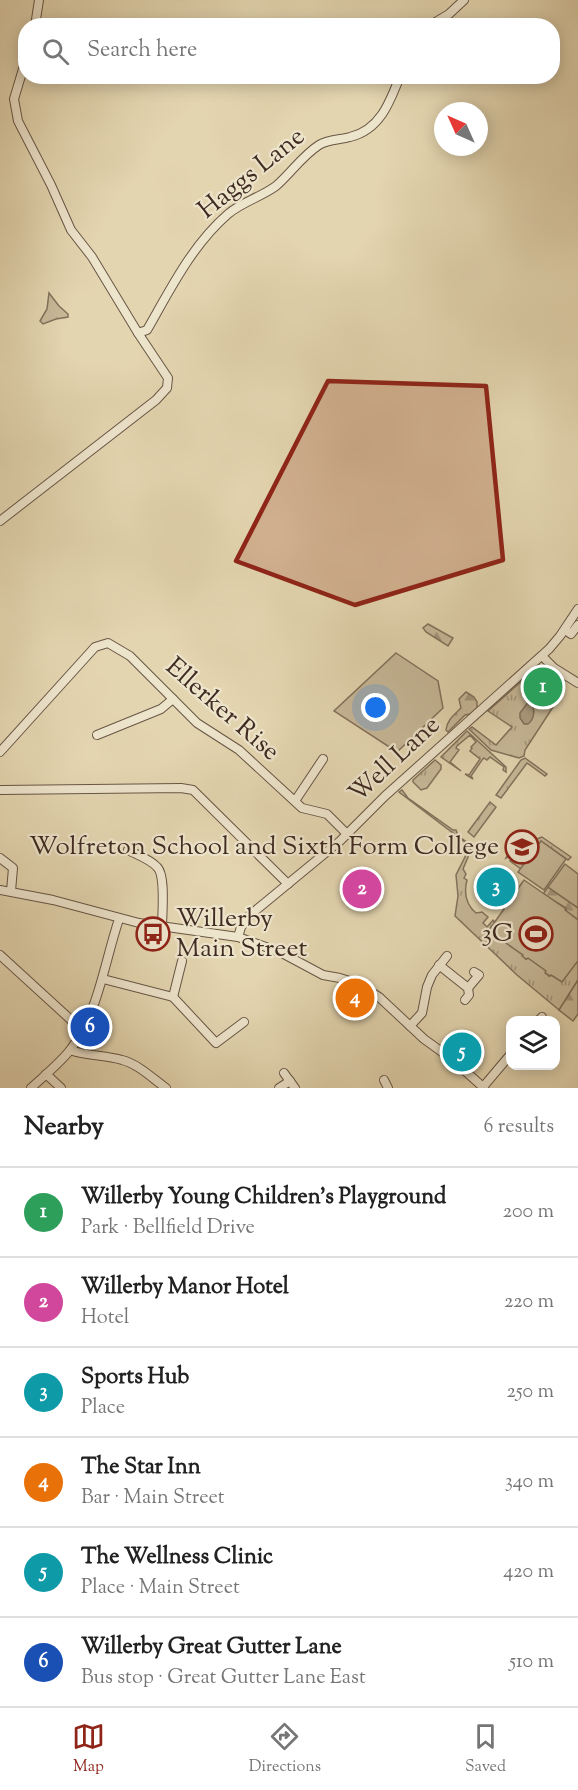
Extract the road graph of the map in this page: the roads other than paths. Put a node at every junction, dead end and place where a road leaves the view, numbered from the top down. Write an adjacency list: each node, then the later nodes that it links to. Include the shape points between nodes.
1 (39, 0): 3 (street)
2 (464, 0): 4 (street)
3 (36, 18)
4 (443, 18)
5 (18, 84): 8 (street, via 14,99 18,122 71,230)
6 (396, 84): 7 (street, Haggs Lane, via 375,125 364,133 321,144 277,185 238,207 214,227 184,266)
7 (147, 330): 8 (street); 9 (street, Haggs Lane)
8 (138, 333): 9 (street)
9 (146, 346): 10 (street, via 168,378 167,388)
10 (0, 521)
11 (578, 609): 13 (street, Well Lane)
12 (578, 625): 13 (street)
13 (568, 634): 14 (street, Well Lane)
14 (542, 656): 15 (street); 22 (street, Well Lane)
15 (578, 683)
16 (173, 699): 17 (street, via 160,709); 18 (street, Ellerker Rise, via 130,656 108,643 95,647); 21 (street, Ellerker Rise, via 197,723 239,750)
17 (95, 736)
18 (0, 752)
19 (323, 758): 21 (street)
20 (0, 790): 25 (street, via 193,790)
21 (296, 801): 22 (street, Ellerker Rise, via 302,808 327,814)
22 (347, 834): 25 (street, Well Lane)
23 (128, 850): 29 (street, via 144,854 162,874)
24 (0, 858): 27 (street, via 13,868)
25 (288, 884): 30 (street, Well Lane, via 250,915)
26 (0, 890): 27 (street)
27 (11, 891): 28 (street)
28 (119, 919): 29 (street); 36 (street)
29 (162, 928): 30 (street)
30 (238, 937): 41 (street, via 280,952 323,975 359,984 380,997)
31 (0, 955): 42 (street)
32 (447, 956): 34 (street)
33 (183, 965): 38 (street)
34 (439, 965): 37 (street); 41 (street, via 429,981 422,1013)
35 (474, 972): 37 (street, via 479,975)
36 (103, 979): 38 (street); 42 (street)
37 (468, 988): 39 (street)
38 (173, 998): 40 (street, via 216,1044)
39 (465, 1000)
40 (243, 1025)
41 (410, 1026): 48 (street)
42 (82, 1030): 43 (street)
43 (70, 1050): 46 (street); 51 (street, via 123,1060)
44 (506, 1060): 48 (street)
45 (284, 1073): 47 (street)
46 (46, 1074): 49 (street); 50 (street)
47 (292, 1084): 52 (street)
48 (484, 1087)
49 (32, 1088)
50 (61, 1088)
51 (166, 1088)
52 (279, 1088)

